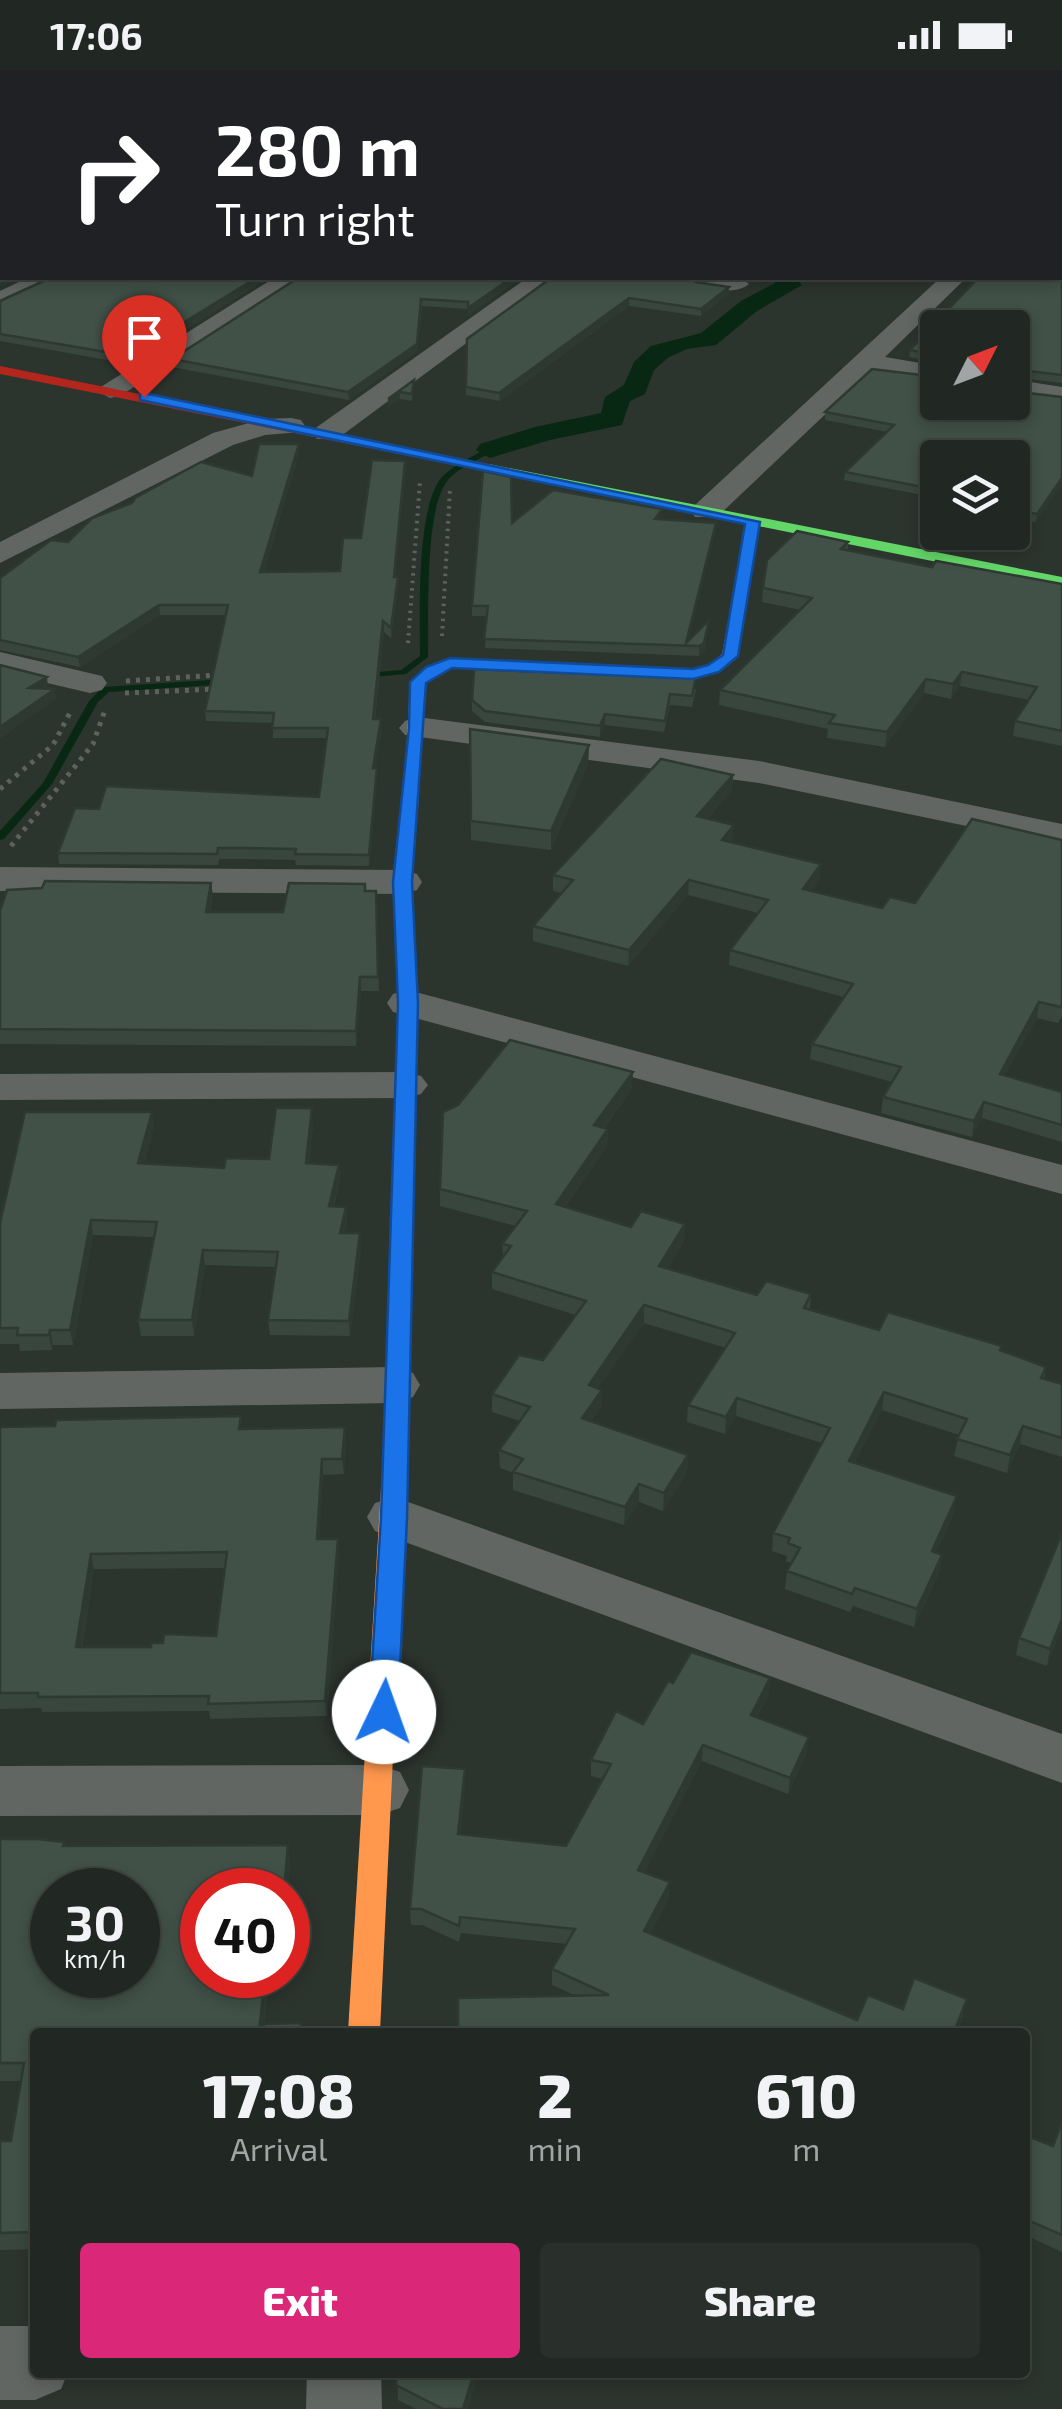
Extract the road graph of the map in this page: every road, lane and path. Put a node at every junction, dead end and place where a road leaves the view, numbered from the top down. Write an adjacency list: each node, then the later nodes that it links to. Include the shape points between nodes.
1 (40, 280): 7 (street)
2 (287, 280): 11 (street)
3 (539, 280): 16 (street)
4 (709, 280): 6 (street)
5 (952, 280): 8 (street)
6 (737, 284)
7 (0, 301)
8 (866, 362): 10 (street); 19 (street)
9 (0, 370): 11 (street)
10 (920, 371)
11 (110, 390): 14 (street)
12 (1030, 390): 13 (street)
13 (1062, 396)
14 (218, 425): 15 (street); 21 (street)
15 (291, 426): 16 (street)
16 (327, 433): 19 (street)
17 (420, 475): 23 (path)
18 (450, 485): 25 (path, via 441,654)
19 (706, 512): 20 (street)
20 (753, 522): 22 (street); 25 (street, via 730,656 714,669 693,674)
21 (0, 554)
22 (1062, 582)
23 (407, 652)
24 (0, 662): 28 (street)
25 (450, 663): 29 (street, via 418,682)
26 (228, 674): 28 (path)
27 (224, 689): 28 (path)
28 (104, 694): 30 (path); 32 (path, via 93,744)
29 (418, 728): 31 (street, via 760,772); 34 (street)
30 (0, 789)
31 (1062, 835)
32 (0, 858)
33 (0, 880): 34 (street)
34 (402, 882): 35 (street)
35 (408, 1003): 36 (street); 38 (street)
36 (406, 1085): 37 (street); 39 (street)
37 (0, 1087)
38 (1062, 1180)
39 (395, 1384): 40 (street); 41 (street)
40 (0, 1392)
41 (394, 1518): 42 (street); 43 (street)
42 (1062, 1759)
43 (379, 1790): 44 (street); 45 (street)
44 (0, 1791)
45 (364, 2028)
46 (0, 2363): 47 (street)
47 (30, 2363)
48 (344, 2378): 49 (street)
49 (344, 2409)

